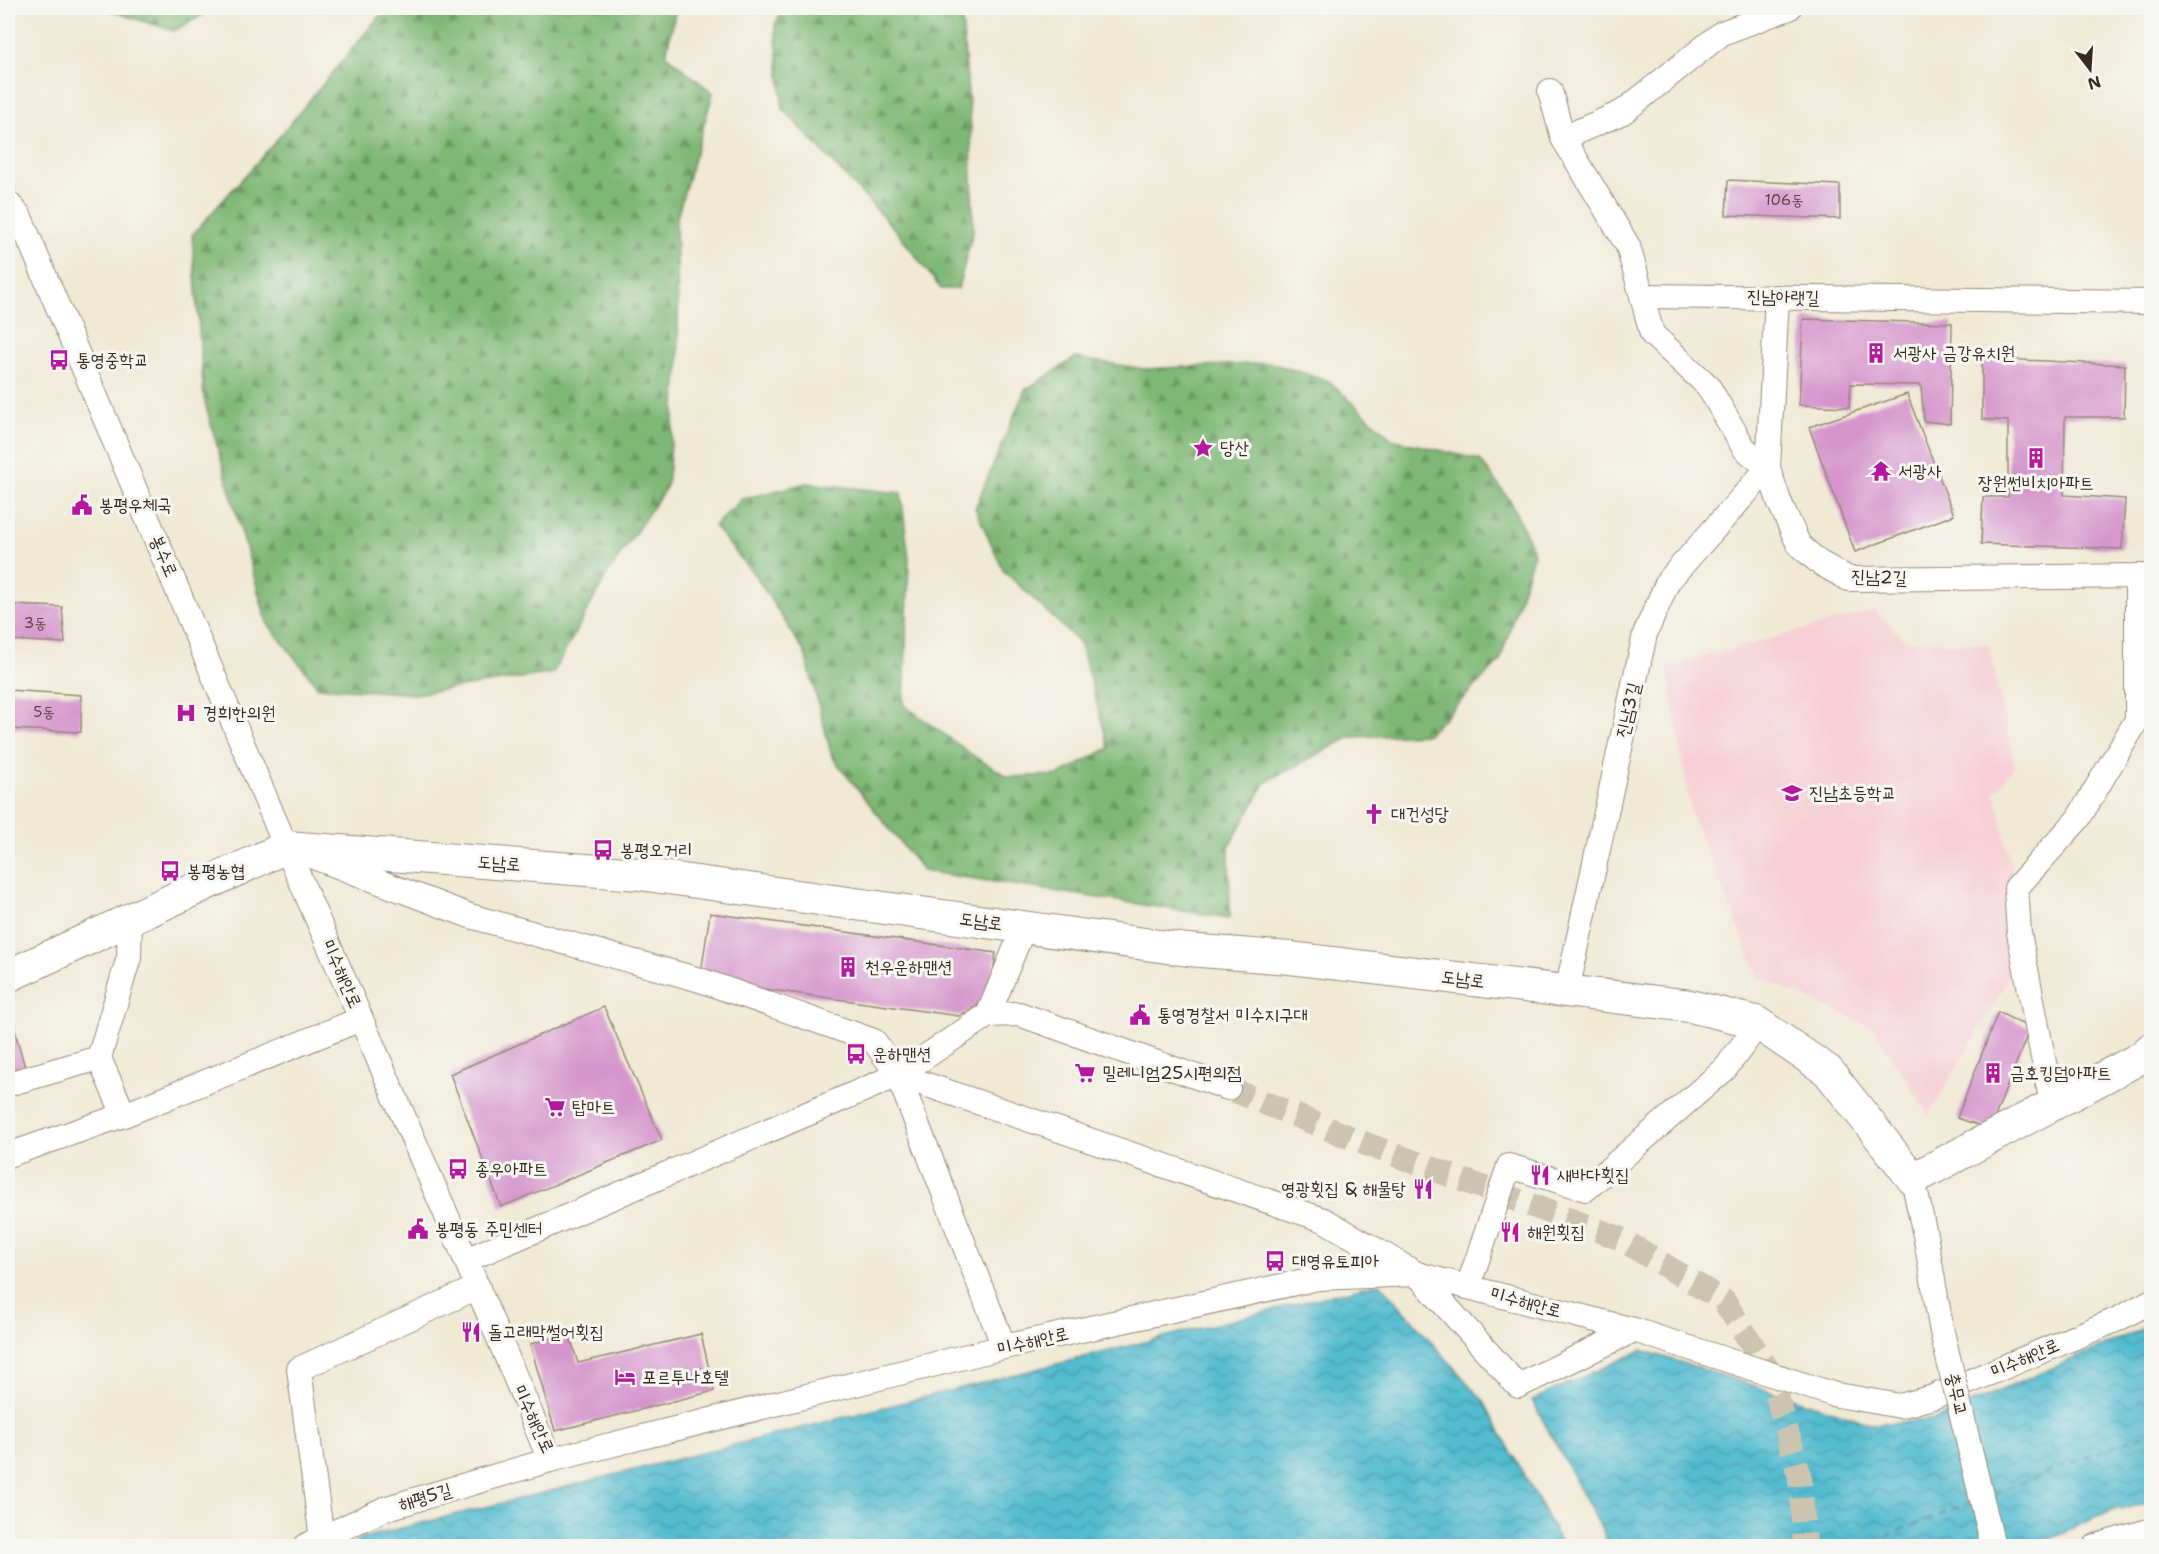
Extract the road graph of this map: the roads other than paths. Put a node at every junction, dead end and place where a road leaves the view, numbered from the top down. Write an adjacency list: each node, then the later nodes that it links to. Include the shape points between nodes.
1 (1789, 8): 3 (street, via 1722,33 1623,112)
2 (1550, 91): 3 (street)
3 (1563, 138): 5 (street, via 1628,246)
4 (8, 203): 10 (street, 봉수로, via 19,215)
5 (1642, 296): 6 (street, 진남아랫길); 8 (street, via 1652,334 1708,386 1744,448)
6 (1777, 297): 7 (street, 진남아랫길); 8 (street, 진남2길)
7 (2151, 302)
8 (1768, 468): 9 (street, 진남2길, via 1799,544 1820,563 1849,579); 14 (street, 진남3길, via 1668,581 1645,634)
9 (2144, 576): 23 (street, via 2137,720 2078,819 2016,888 2019,933)
10 (286, 847): 11 (main road, 도남로); 12 (main road, 도남로, via 639,874); 16 (street, 미수해안로); 20 (street, via 470,916 700,980 874,1041)
11 (130, 918): 13 (main road, 도남로); 19 (street, via 129,957)
12 (1024, 927): 14 (main road, 도남로, via 1188,950 1290,958); 15 (street)
13 (8, 976)
14 (1567, 991): 17 (main road, 도남로, via 1690,1006)
15 (988, 1015): 20 (street); 22 (street, via 1019,1014)
16 (362, 1019): 24 (street); 27 (street, 미수해안로)
17 (1756, 1022): 26 (main road, 도남로, via 1827,1071); 30 (street, via 1725,1069 1586,1189 1509,1166)
18 (2151, 1048): 23 (main road, via 2142,1057)
19 (99, 1058): 21 (street); 24 (street)
20 (898, 1075): 27 (street); 28 (street, via 1324,1220); 33 (street)
21 (8, 1084)
22 (1228, 1088)
23 (2052, 1104): 26 (main road)
24 (124, 1116): 25 (street)
25 (8, 1155)
26 (1913, 1179): 37 (street, 충무교, bridge, via 1942,1332)
27 (466, 1260): 29 (street, 미수해안로)
28 (1417, 1274): 30 (street, 미수해안로); 32 (street, via 1518,1386); 33 (street, 미수해안로, via 1318,1278)
29 (478, 1287): 34 (street, 미수해안로); 36 (street, via 299,1369)
30 (1468, 1287): 32 (street, 미수해안로)
31 (2151, 1301): 32 (street, 미수해안로, via 1933,1397 1900,1406 1832,1394)
32 (1634, 1330)
33 (1004, 1347): 34 (street, 미수해안로)
34 (549, 1460): 36 (street, 해평5길, via 384,1509)
35 (2151, 1530): 38 (street)
36 (314, 1543)
37 (1992, 1546)
38 (2096, 1546)

